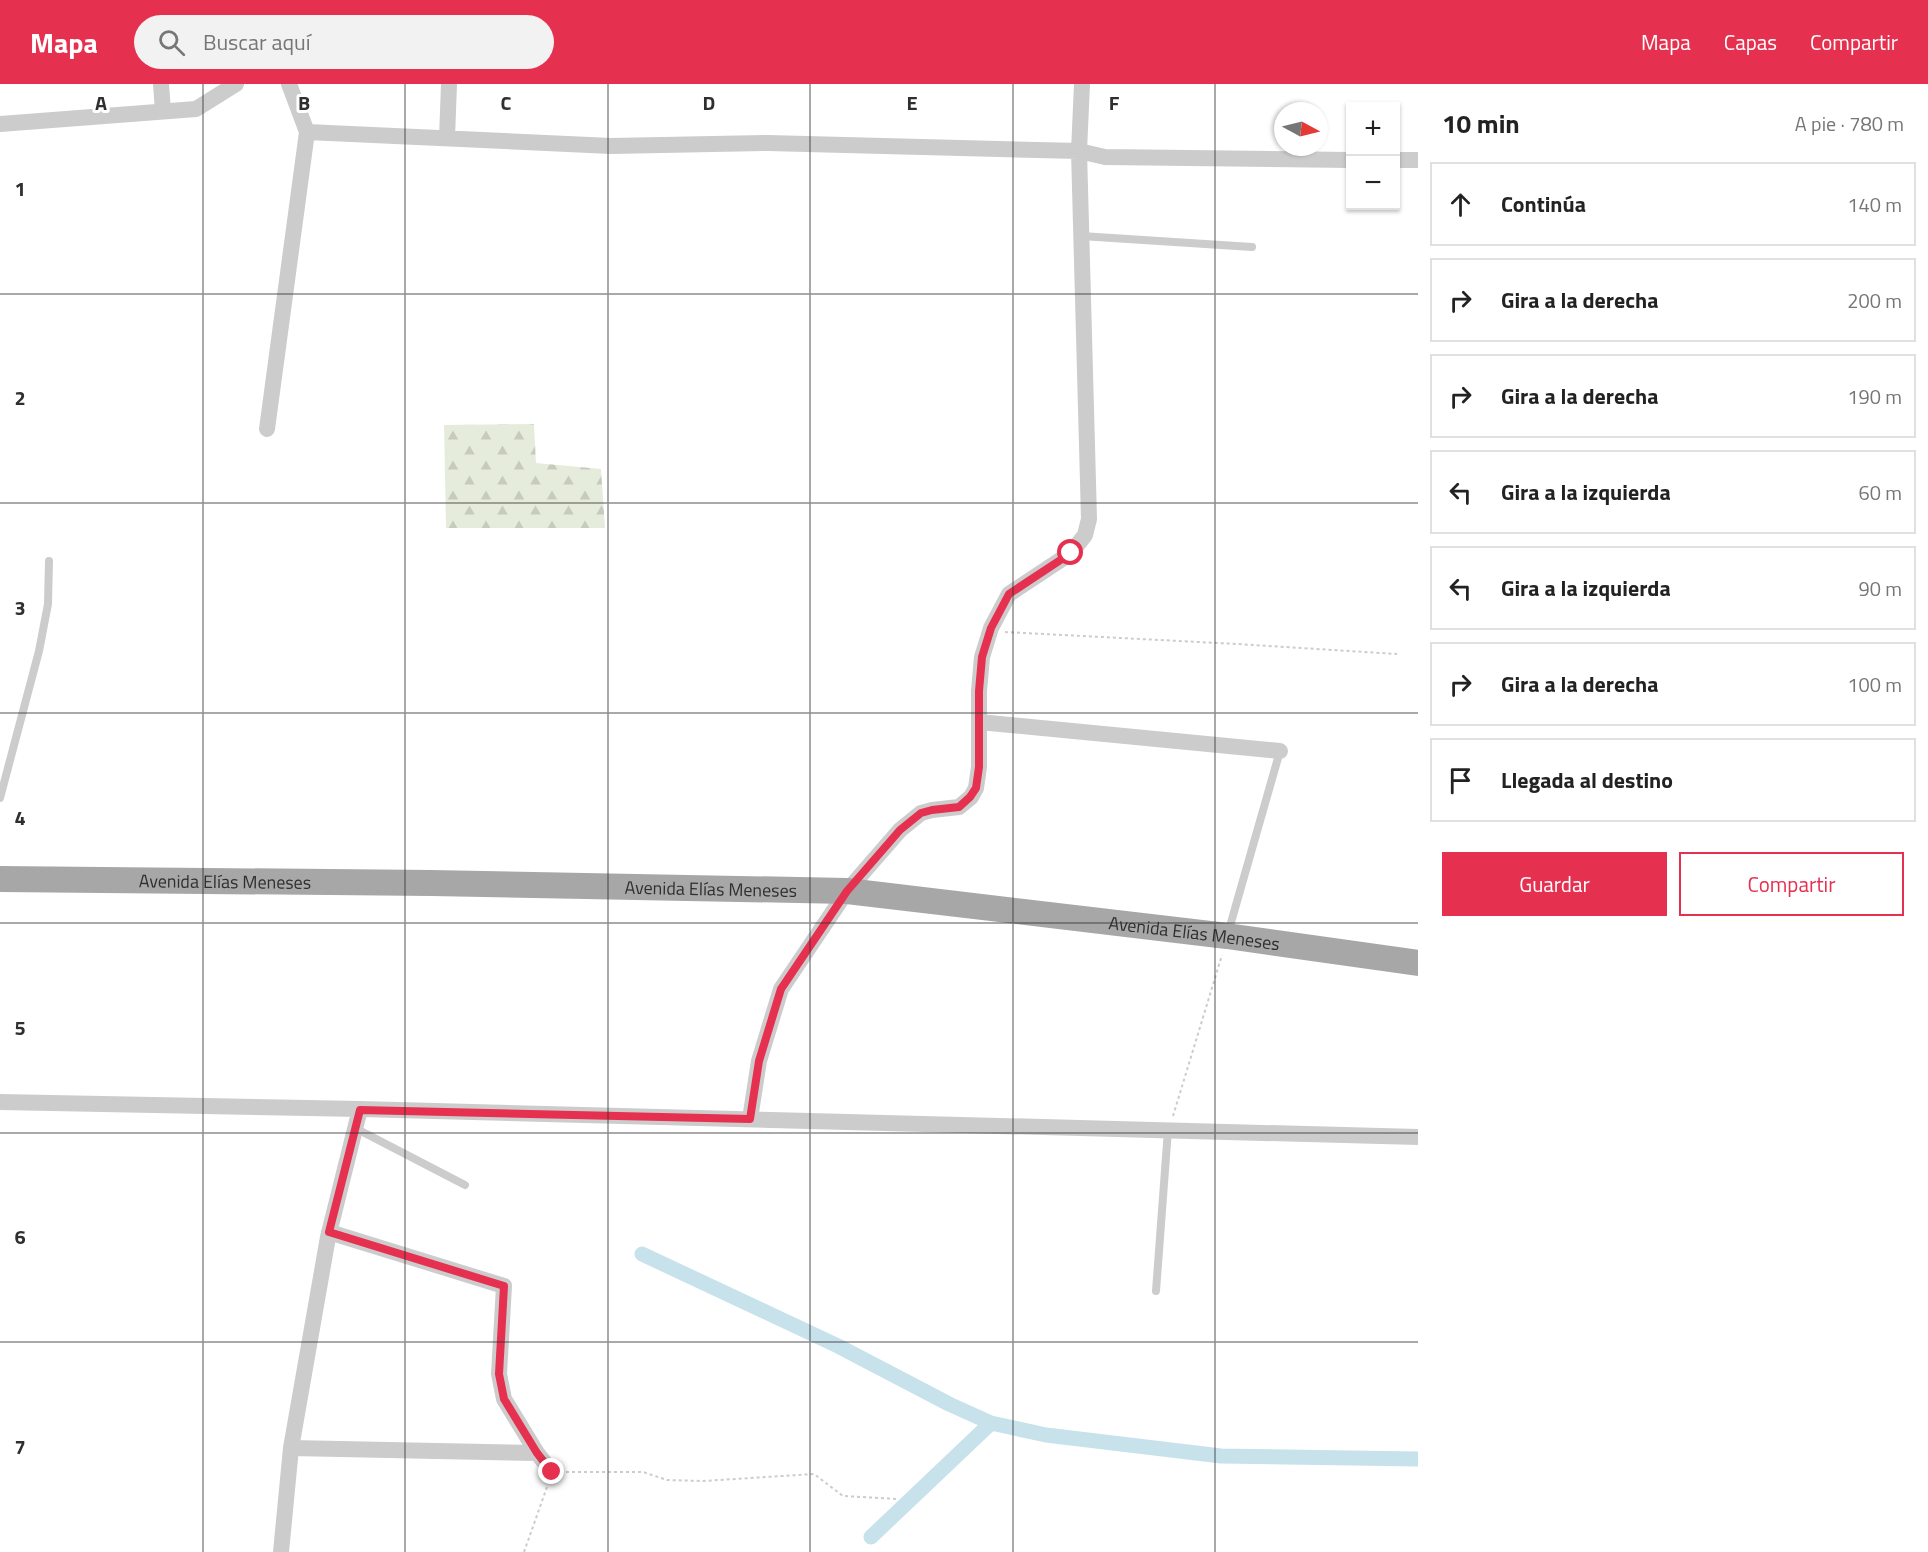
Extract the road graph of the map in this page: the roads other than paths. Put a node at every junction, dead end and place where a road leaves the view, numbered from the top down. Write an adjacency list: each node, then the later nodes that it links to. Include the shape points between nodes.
1 (161, 84): 6 (street)
2 (236, 84): 6 (street, via 196,109)
3 (289, 84): 8 (street)
4 (448, 84): 9 (street)
5 (1082, 84): 10 (street)
6 (163, 111): 7 (street)
7 (0, 124)
8 (307, 132): 9 (street); 16 (street)
9 (447, 138): 10 (street, via 611,146 768,143)
10 (1079, 151): 11 (street, via 1105,157); 14 (street)
11 (1346, 160)
12 (1400, 160): 13 (street)
13 (1418, 160)
14 (1081, 236): 15 (lane); 18 (street, via 1089,519 1085,536 1071,553 1009,594 991,628 982,657)
15 (1252, 247)
16 (267, 429)
17 (49, 561): 20 (lane, via 48,604 39,651)
18 (979, 722): 19 (street); 22 (street, via 979,767 976,788 970,797 959,807 921,813 900,830)
19 (1280, 751): 23 (lane)
20 (0, 798)
21 (0, 879): 22 (main road, Avenida Elías Meneses)
22 (847, 891): 23 (main road, Avenida Elías Meneses); 27 (street, via 781,989 759,1061)
23 (1227, 936): 24 (main road, Avenida Elías Meneses)
24 (1418, 963)
25 (0, 1102): 26 (street)
26 (360, 1110): 27 (street); 28 (street)
27 (750, 1119): 29 (street)
28 (355, 1128): 31 (lane); 32 (street)
29 (1168, 1130): 30 (street); 33 (lane)
30 (1418, 1137)
31 (465, 1185)
32 (329, 1232): 34 (street); 35 (street, via 504,1286 499,1374 504,1399)
33 (1156, 1292)
34 (291, 1448): 35 (street); 37 (street)
35 (537, 1453): 36 (street)
36 (552, 1472)
37 (280, 1552)

